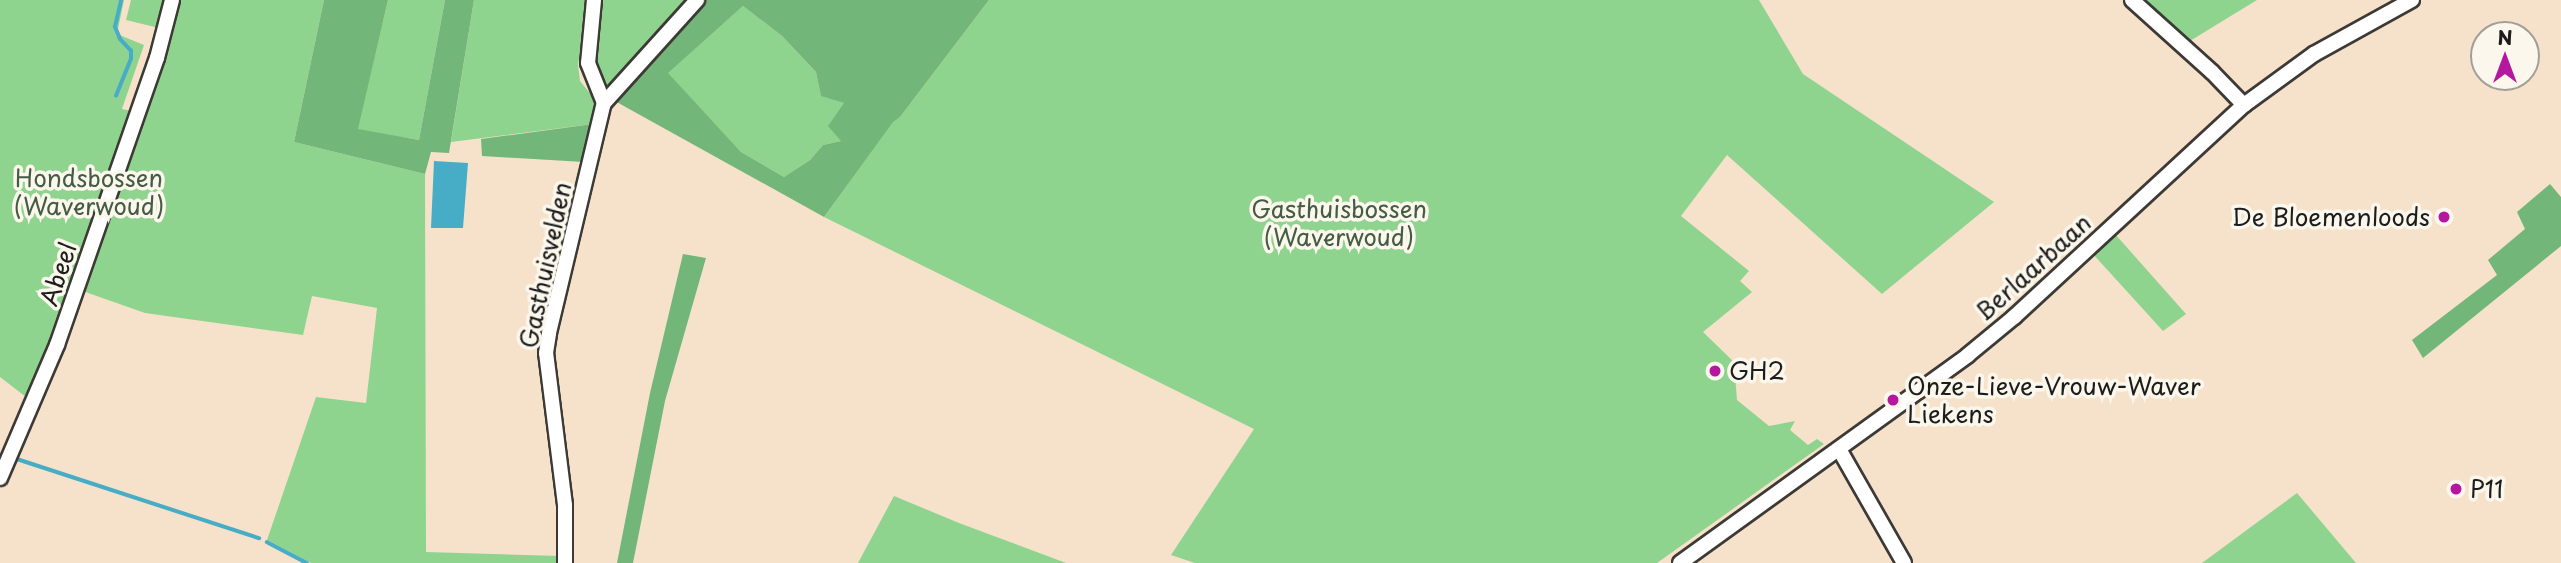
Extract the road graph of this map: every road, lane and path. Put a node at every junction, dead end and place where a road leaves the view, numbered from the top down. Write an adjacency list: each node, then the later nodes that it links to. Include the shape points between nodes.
1 (172, 0): 9 (street, Abeel, via 157,58 57,345)
2 (594, 0): 6 (street, via 588,62)
3 (697, 0): 6 (street, Gasthuisvelden)
4 (2132, 0): 7 (street)
5 (2412, 0): 7 (street, Berlaarbaan, via 2314,54)
6 (604, 103): 10 (street, Gasthuisvelden, via 546,353 565,505)
7 (2244, 105): 8 (street, Berlaarbaan, via 2014,317)
8 (1839, 449): 11 (street, Berlaarbaan); 12 (street)
9 (0, 478)
10 (565, 563)
11 (1679, 563)
12 (1903, 563)

